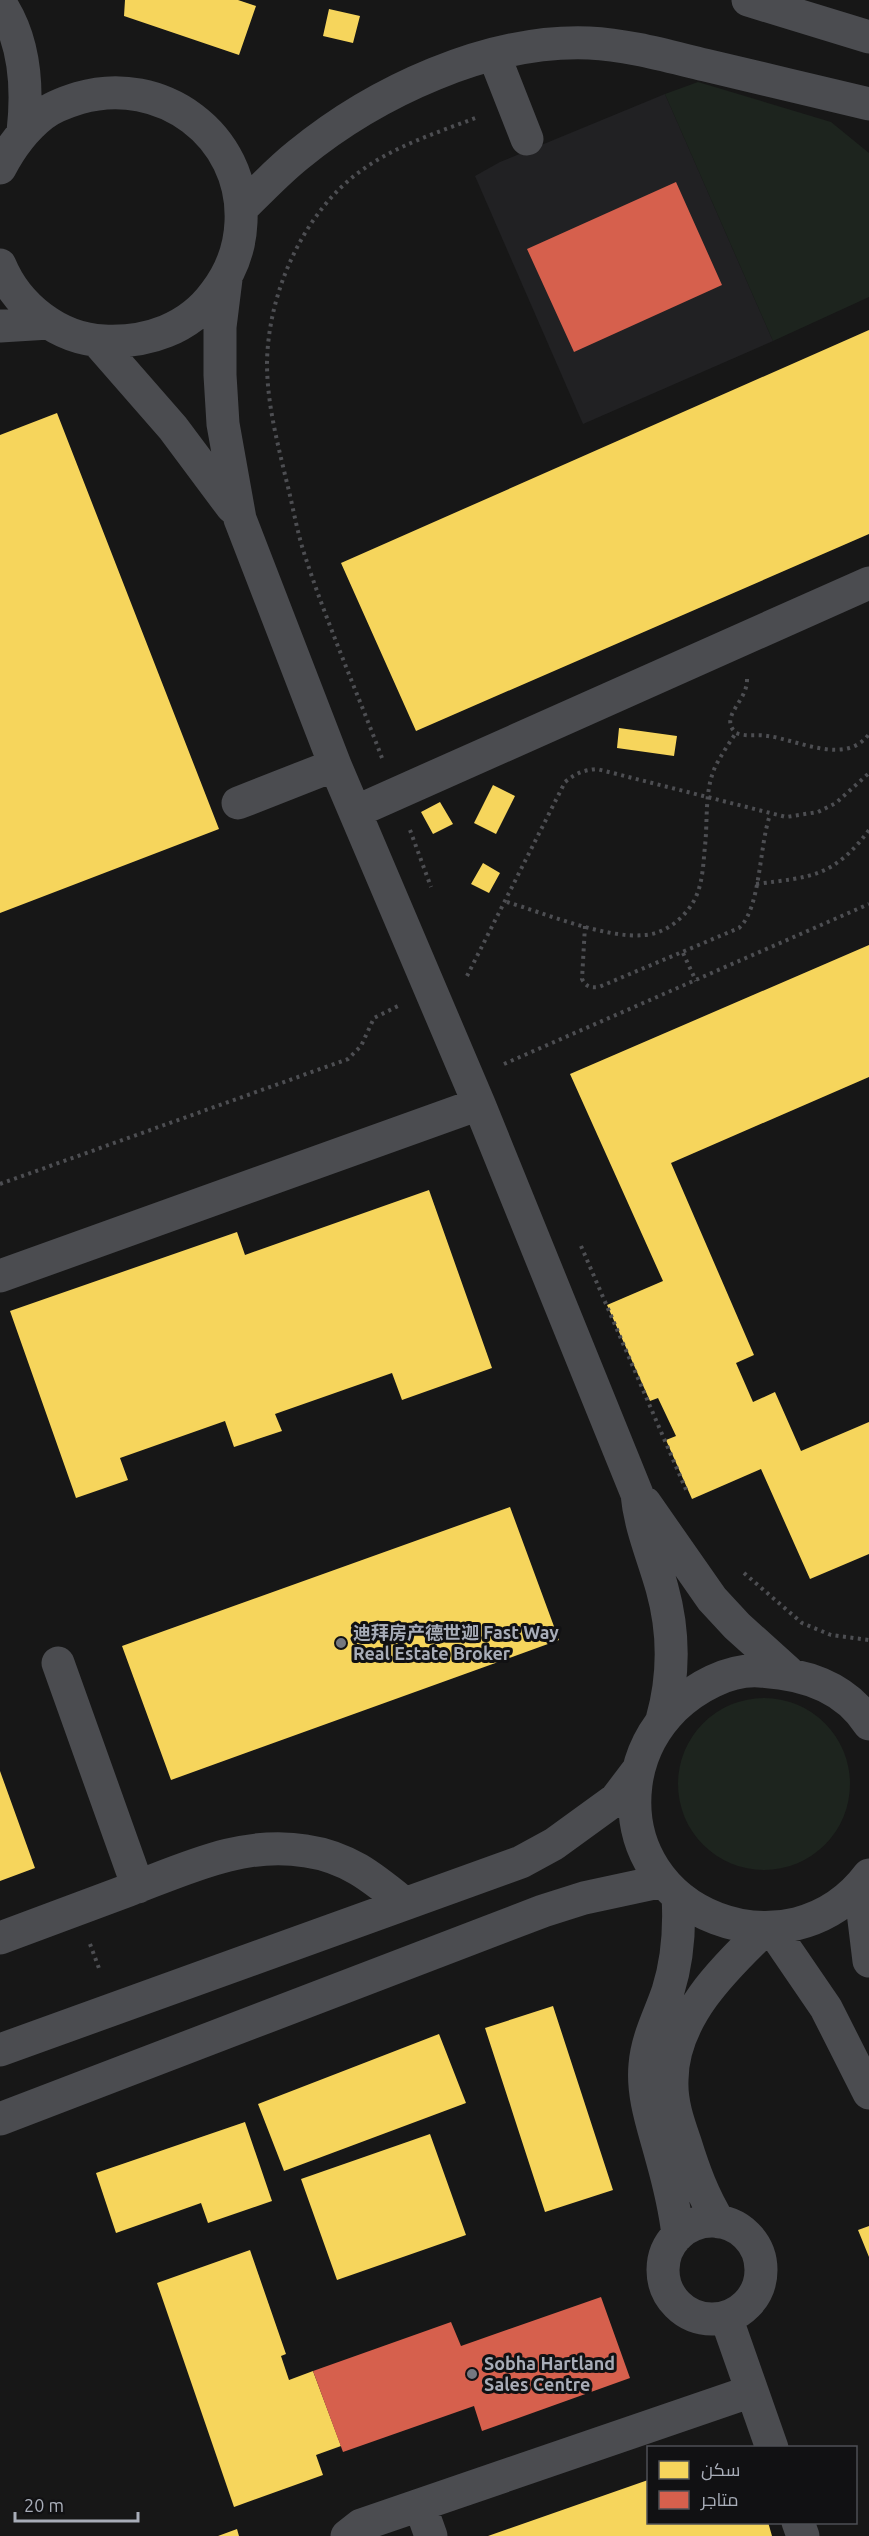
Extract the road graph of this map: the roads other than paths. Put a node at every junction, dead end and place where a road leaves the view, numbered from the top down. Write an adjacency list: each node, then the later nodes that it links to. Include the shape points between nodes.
1 (748, 0): 3 (street)
2 (0, 3): 6 (street, via 17,40 24,70 27,101)
3 (869, 38)
4 (494, 55): 5 (street, via 562,43 618,46); 7 (street); 9 (street, via 410,85 351,117 297,156)
5 (869, 104)
6 (23, 132): 8 (street); 9 (street, via 43,114 92,94 145,95 193,118 212,136 237,182)
7 (526, 139)
8 (0, 168)
9 (242, 208): 11 (street, via 236,257)
10 (0, 265): 12 (street, via 25,305)
11 (226, 279): 14 (street, via 200,310 184,322 157,335 128,342); 15 (street, via 220,375 223,424)
12 (49, 323): 13 (street); 14 (street, via 72,335)
13 (0, 326)
14 (98, 341): 15 (street, via 173,428)
15 (240, 519): 17 (street)
16 (869, 583): 19 (street)
17 (335, 765): 18 (street); 19 (street)
18 (238, 803)
19 (355, 812): 20 (street)
20 (479, 1104): 21 (street); 22 (street)
21 (0, 1276)
22 (637, 1494): 24 (street, via 712,1599); 26 (street, via 670,1624 672,1659)
23 (58, 1663): 30 (street)
24 (788, 1672): 25 (street); 26 (street, via 753,1670 718,1678 687,1695)
25 (854, 1695): 27 (street)
26 (662, 1720): 28 (street, via 647,1743)
27 (869, 1724)
28 (638, 1770): 31 (street, via 634,1799 637,1828 647,1856); 32 (street, via 615,1799 554,1844 521,1862)
29 (864, 1881): 33 (street, via 834,1908 805,1922); 35 (street)
30 (138, 1887): 32 (street, via 209,1860 259,1849 281,1849 336,1859 366,1872); 34 (street)
31 (671, 1888): 33 (street, via 697,1910 719,1920); 38 (street, via 606,1892 543,1911); 40 (street, via 680,1923 677,1955 649,2041 645,2086)
32 (405, 1904): 36 (street)
33 (769, 1929): 37 (street, via 826,2008); 39 (street, via 720,1975 698,2004 676,2053 672,2078 674,2108 694,2174)
34 (0, 1938)
35 (869, 1961)
36 (0, 2050)
37 (869, 2093)
38 (0, 2119)
39 (719, 2222): 40 (street, via 704,2222); 41 (street, via 748,2237 762,2267 753,2298)
40 (678, 2235): 41 (street, via 664,2260 666,2289 673,2301 698,2318)
41 (726, 2318): 42 (street)
42 (752, 2391): 43 (street); 44 (street)
43 (771, 2446)
44 (420, 2505): 45 (street, via 360,2525); 46 (street)
45 (347, 2536)
46 (431, 2536)

